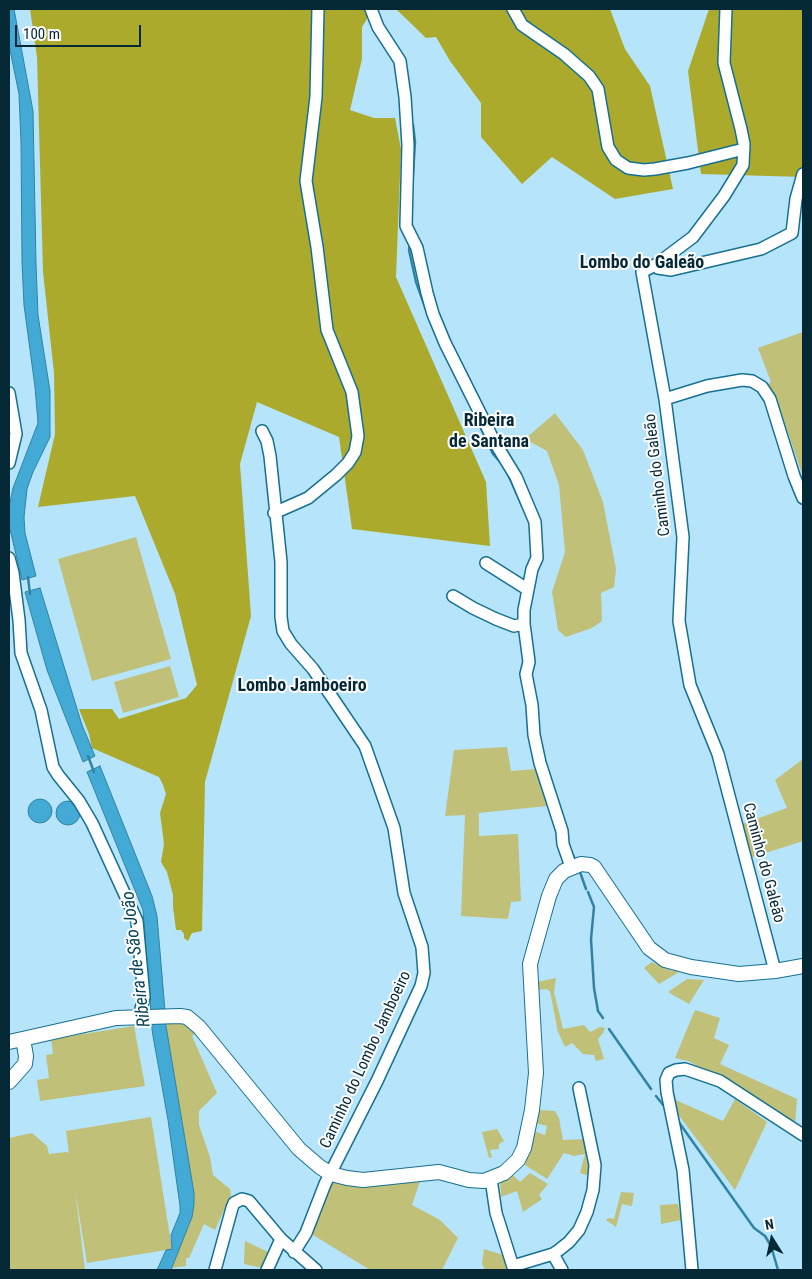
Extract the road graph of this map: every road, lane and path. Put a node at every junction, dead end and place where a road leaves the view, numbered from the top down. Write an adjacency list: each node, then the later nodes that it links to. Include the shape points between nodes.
1 (318, 9): 13 (street, via 316,97 306,181 328,330 352,392 358,436 355,452 336,475 308,498)
2 (372, 9): 16 (street, via 378,27 400,61 408,145 406,226 417,248 433,314 494,441 516,477 535,522 537,558)
3 (513, 9): 5 (street, via 522,25 589,76 598,90 608,147 616,160 628,168 655,169)
4 (726, 9): 5 (street, Caminho do Galeão, via 724,63)
5 (744, 148): 7 (street, Caminho do Galeão, via 743,165 738,175 702,226 693,237)
6 (803, 174): 7 (street, via 792,234 762,248 671,270 658,268)
7 (656, 264): 9 (street, Caminho do Galeão, via 642,272)
8 (9, 393): 11 (street, via 16,434)
9 (665, 399): 12 (street, via 707,386 742,380 762,386 770,399); 21 (street, Caminho do Galeão, via 683,537 679,612 690,685 718,754)
10 (262, 431): 13 (street, Caminho do Lombo Jamboeiro, via 270,456)
11 (9, 462)
12 (803, 498)
13 (274, 513): 28 (street, Caminho do Lombo Jamboeiro, via 281,562 283,631 365,746 394,828 404,894 422,947 424,963 421,986)
14 (9, 558): 22 (street, via 21,653 41,710 53,767 92,824 137,921)
15 (486, 563): 16 (street)
16 (527, 589): 18 (street)
17 (453, 596): 18 (street, via 496,619 514,626)
18 (524, 624): 19 (street, via 526,674 540,763 562,831 562,844)
19 (576, 865): 21 (main road, via 594,867 649,948 665,960 739,974); 29 (main road, via 559,875 553,884 532,954 530,977 536,1073 524,1148 515,1164)
20 (803, 966): 21 (main road)
21 (775, 971)
22 (145, 1016): 23 (main road, via 102,1020); 28 (main road, via 180,1016 194,1021 299,1149)
23 (23, 1039): 24 (main road); 25 (main road, via 25,1064)
24 (9, 1042)
25 (9, 1082)
26 (578, 1088): 32 (street, via 595,1165 593,1190 579,1230)
27 (803, 1135): 38 (street, via 720,1081 686,1069 669,1073 667,1092 683,1170)
28 (331, 1174): 29 (main road, via 362,1180 439,1172 470,1180); 31 (street, Caminho do Lombo Jamboeiro)
29 (491, 1179): 33 (street, via 496,1212)
30 (281, 1238): 31 (street); 34 (street, via 249,1200 237,1200); 35 (street)
31 (294, 1252): 36 (street)
32 (553, 1254): 33 (street); 37 (street)
33 (513, 1268)
34 (215, 1270)
35 (267, 1270)
36 (316, 1270)
37 (562, 1270)
38 (692, 1270)

